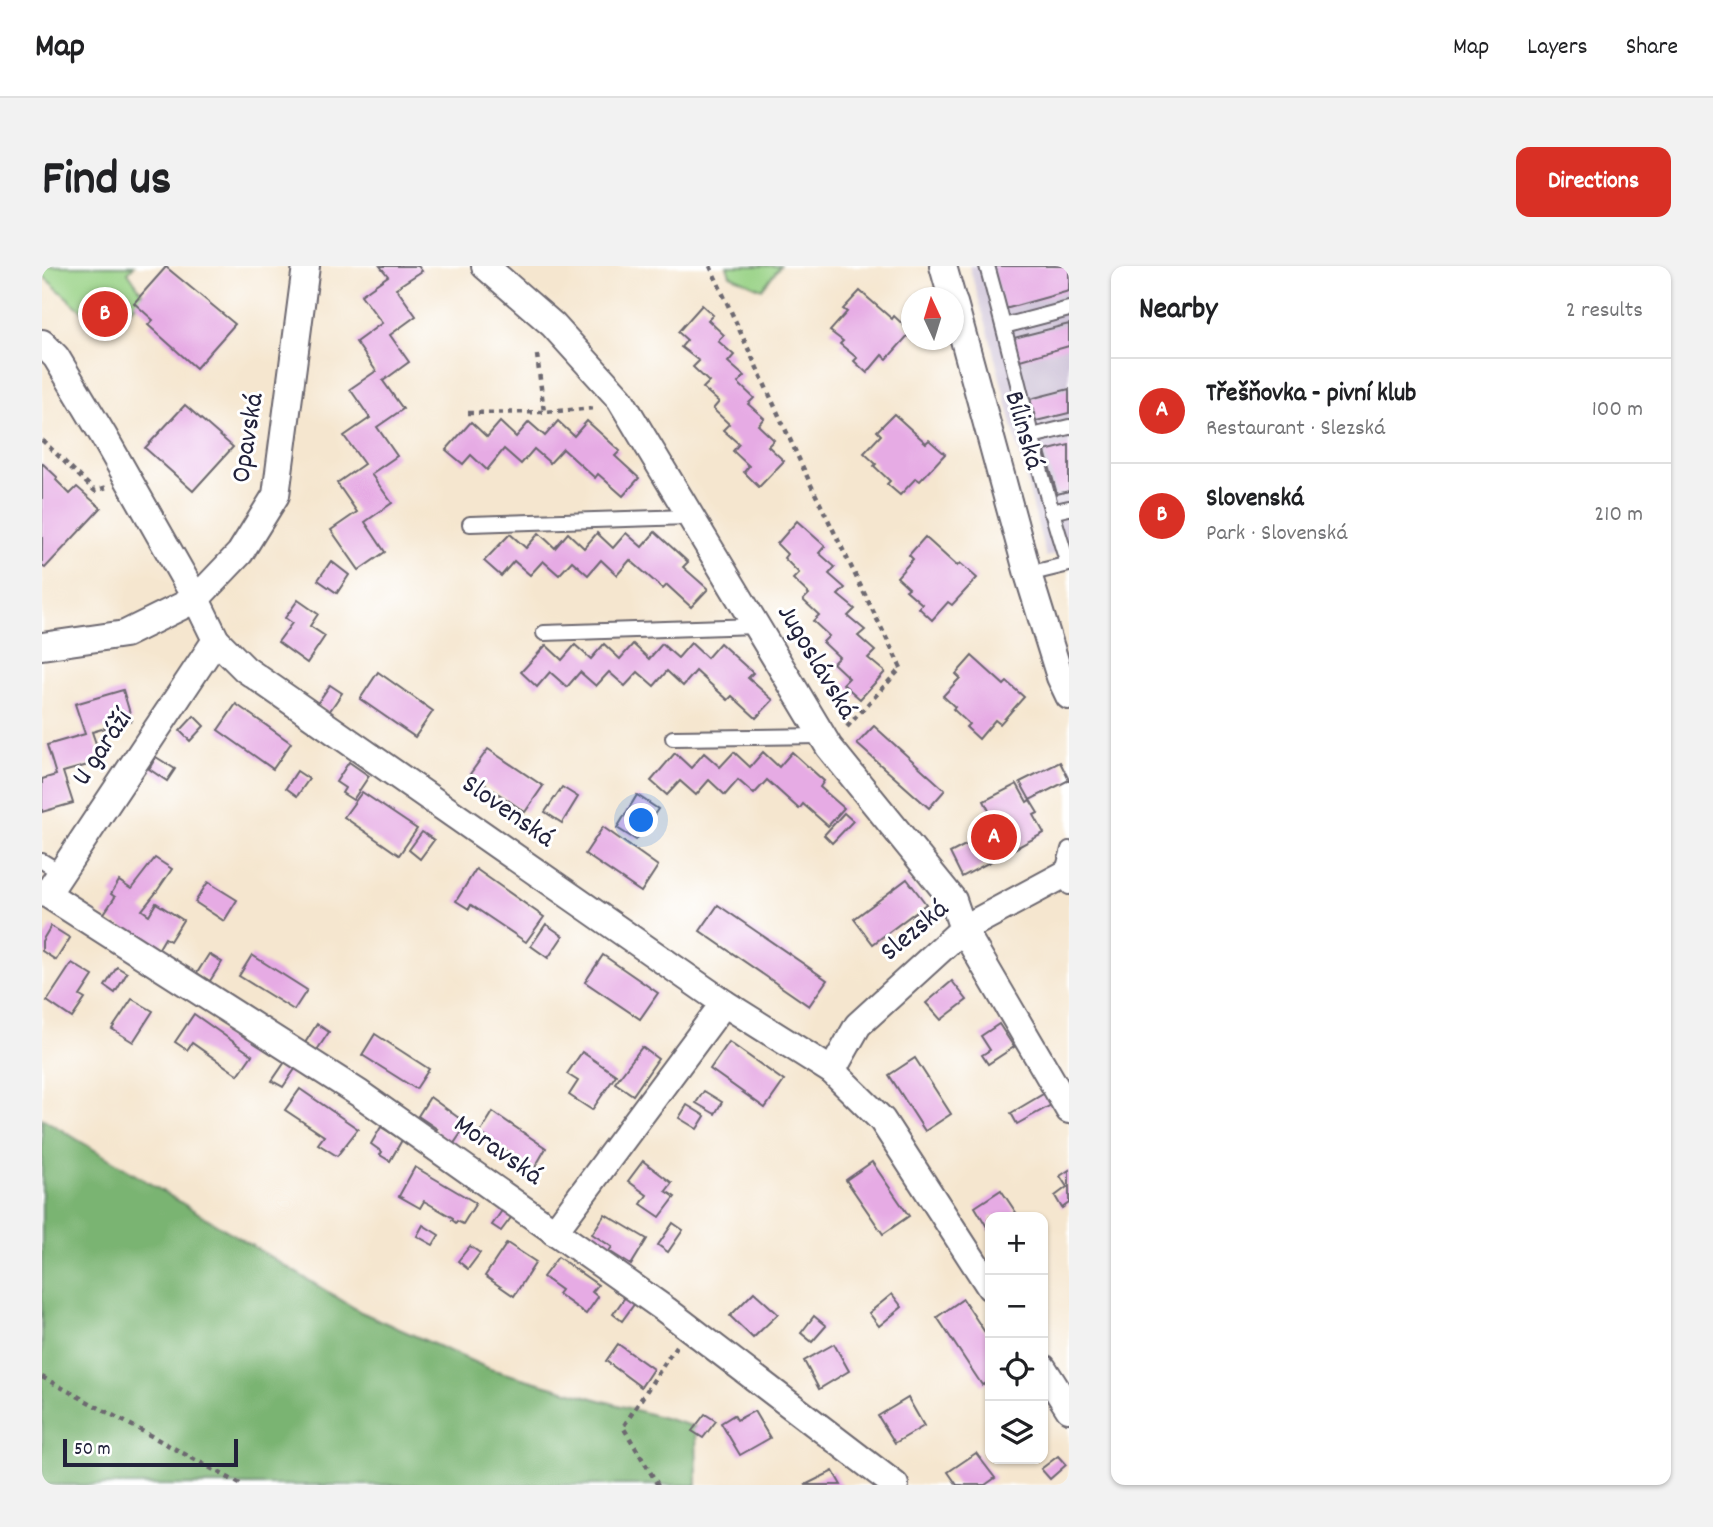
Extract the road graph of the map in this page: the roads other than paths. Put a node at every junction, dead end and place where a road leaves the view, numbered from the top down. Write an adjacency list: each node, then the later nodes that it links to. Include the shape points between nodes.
1 (306, 266): 18 (street, Opavská, via 276,495 240,553)
2 (485, 266): 14 (street, Jugoslávská, via 553,326 620,399)
3 (943, 266): 5 (street)
4 (987, 266): 7 (lane)
5 (949, 287)
6 (1069, 309): 7 (lane)
7 (1004, 326): 11 (lane)
8 (964, 340): 17 (street, Bílinská)
9 (42, 343): 18 (street, Slovenská, via 56,357)
10 (1069, 427): 11 (lane)
11 (1032, 436): 13 (lane)
12 (1069, 508): 13 (lane)
13 (1051, 512): 16 (lane)
14 (689, 517): 15 (lane); 19 (street, Jugoslávská)
15 (470, 524)
16 (1068, 564): 17 (lane)
17 (1028, 574): 23 (street, Bílinská)
18 (196, 598): 21 (street, Slovenská); 22 (street, Opavská, via 125,634)
19 (756, 626): 20 (lane); 25 (street, Jugoslávská)
20 (544, 633)
21 (216, 640): 27 (street, U garáží); 30 (street, Slovenská, via 245,669)
22 (42, 646)
23 (1069, 695)
24 (673, 738): 25 (lane)
25 (826, 741): 29 (street, Jugoslávská, via 953,900)
26 (1069, 849): 28 (lane)
27 (50, 876): 33 (street, Moravská)
28 (1067, 878): 29 (street, Slezská)
29 (963, 929): 31 (street, Slezská, via 858,1025); 32 (street, Jugoslávská)
30 (724, 1003): 31 (street, Slovenská); 33 (street)
31 (832, 1071): 34 (street, Slovenská, via 882,1120)
32 (1069, 1111)
33 (554, 1232): 37 (street, Moravská, via 688,1327)
34 (985, 1279)
35 (1048, 1376): 36 (street)
36 (1069, 1409)
37 (895, 1485)

